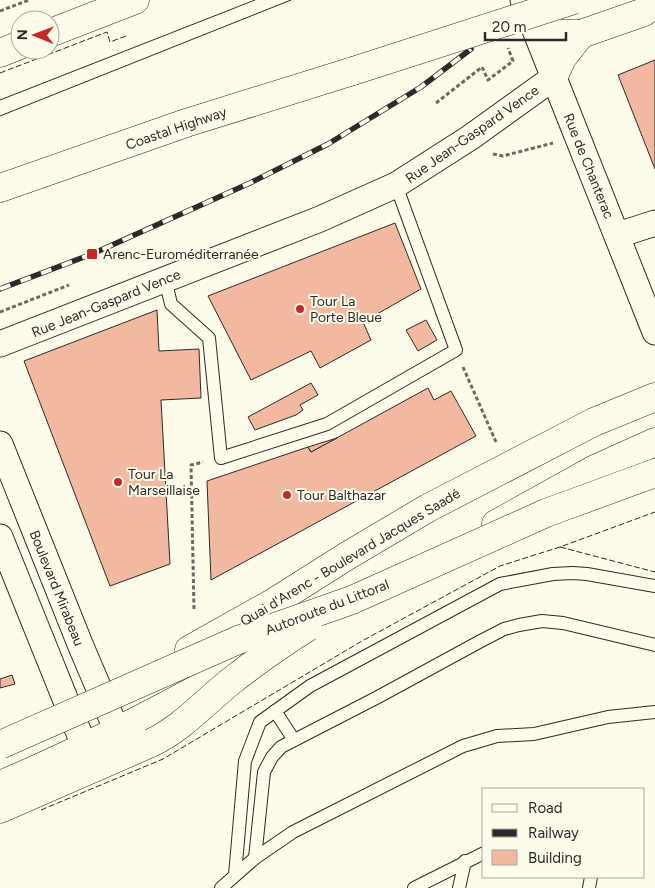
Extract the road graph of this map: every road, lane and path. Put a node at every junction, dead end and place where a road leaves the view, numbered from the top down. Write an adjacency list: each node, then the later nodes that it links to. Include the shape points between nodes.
1 (29, 0): 6 (path)
2 (135, 0): 7 (main road)
3 (574, 0): 15 (main road, Coastal Highway, bridge, via 186,123)
4 (655, 4): 8 (main road, via 644,12)
5 (525, 7): 8 (main road, via 540,27 561,34); 10 (street, Rue de Chanterac)
6 (0, 11)
7 (60, 29)
8 (582, 34): 10 (main road, via 562,58)
9 (513, 61): 11 (path, via 488,80 482,68)
10 (553, 78): 12 (street, Rue Jean-Gaspard Vence); 13 (street, Rue de Chanterac)
11 (436, 103)
12 (471, 137): 13 (path, via 491,153 503,156 549,143); 14 (street, Rue Jean-Gaspard Vence)
13 (579, 142): 17 (street, Rue de Chanterac)
14 (396, 185): 18 (street, Rue Jean-Gaspard Vence, via 320,219); 23 (lane)
15 (0, 188)
16 (655, 223): 17 (street)
17 (618, 235): 21 (street, Rue de Chanterac)
18 (165, 279): 22 (street, Rue Jean-Gaspard Vence); 28 (lane, via 171,304 209,338)
19 (69, 285): 20 (path)
20 (0, 312)
21 (655, 332)
22 (0, 344)
23 (456, 350): 27 (path); 28 (lane, via 327,424)
24 (655, 397): 35 (main road, Quai d'Arenc - Boulevard Jacques Saadé, via 594,422 428,508 197,646)
25 (655, 442): 39 (main road, via 595,469)
26 (0, 444): 35 (street, Boulevard Mirabeau)
27 (499, 448)
28 (221, 458): 33 (path, via 191,465)
29 (655, 473): 32 (main road, Autoroute du Littoral, bridge, via 546,513)
30 (1, 541): 36 (street)
31 (655, 586): 37 (lane, via 572,573 500,584 310,686)
32 (352, 600): 42 (main road, Autoroute du Littoral, bridge, via 238,640); 45 (main road, bridge, via 274,648 168,735)
33 (194, 609)
34 (655, 645): 41 (lane, via 563,623 542,621 519,625 504,629)
35 (100, 691): 36 (main road, Quai d'Arenc - Boulevard Jacques Saadé); 39 (street, Boulevard Mirabeau)
36 (67, 706): 40 (main road, Quai d'Arenc - Boulevard Jacques Saadé); 43 (street)
37 (276, 711): 41 (lane); 49 (lane, via 260,722 245,761)
38 (655, 712): 47 (lane, via 608,717 534,734 497,736 463,746 293,832)
39 (116, 731): 43 (main road)
40 (0, 737)
41 (294, 740): 47 (lane, via 281,747 264,772)
42 (0, 746)
43 (85, 748): 44 (main road)
44 (0, 786)
45 (0, 809)
46 (482, 854): 48 (lane)
47 (255, 858): 49 (lane)
48 (465, 861): 51 (lane); 52 (lane)
49 (235, 875): 50 (lane)
50 (220, 888)
51 (414, 888)
52 (459, 888)

